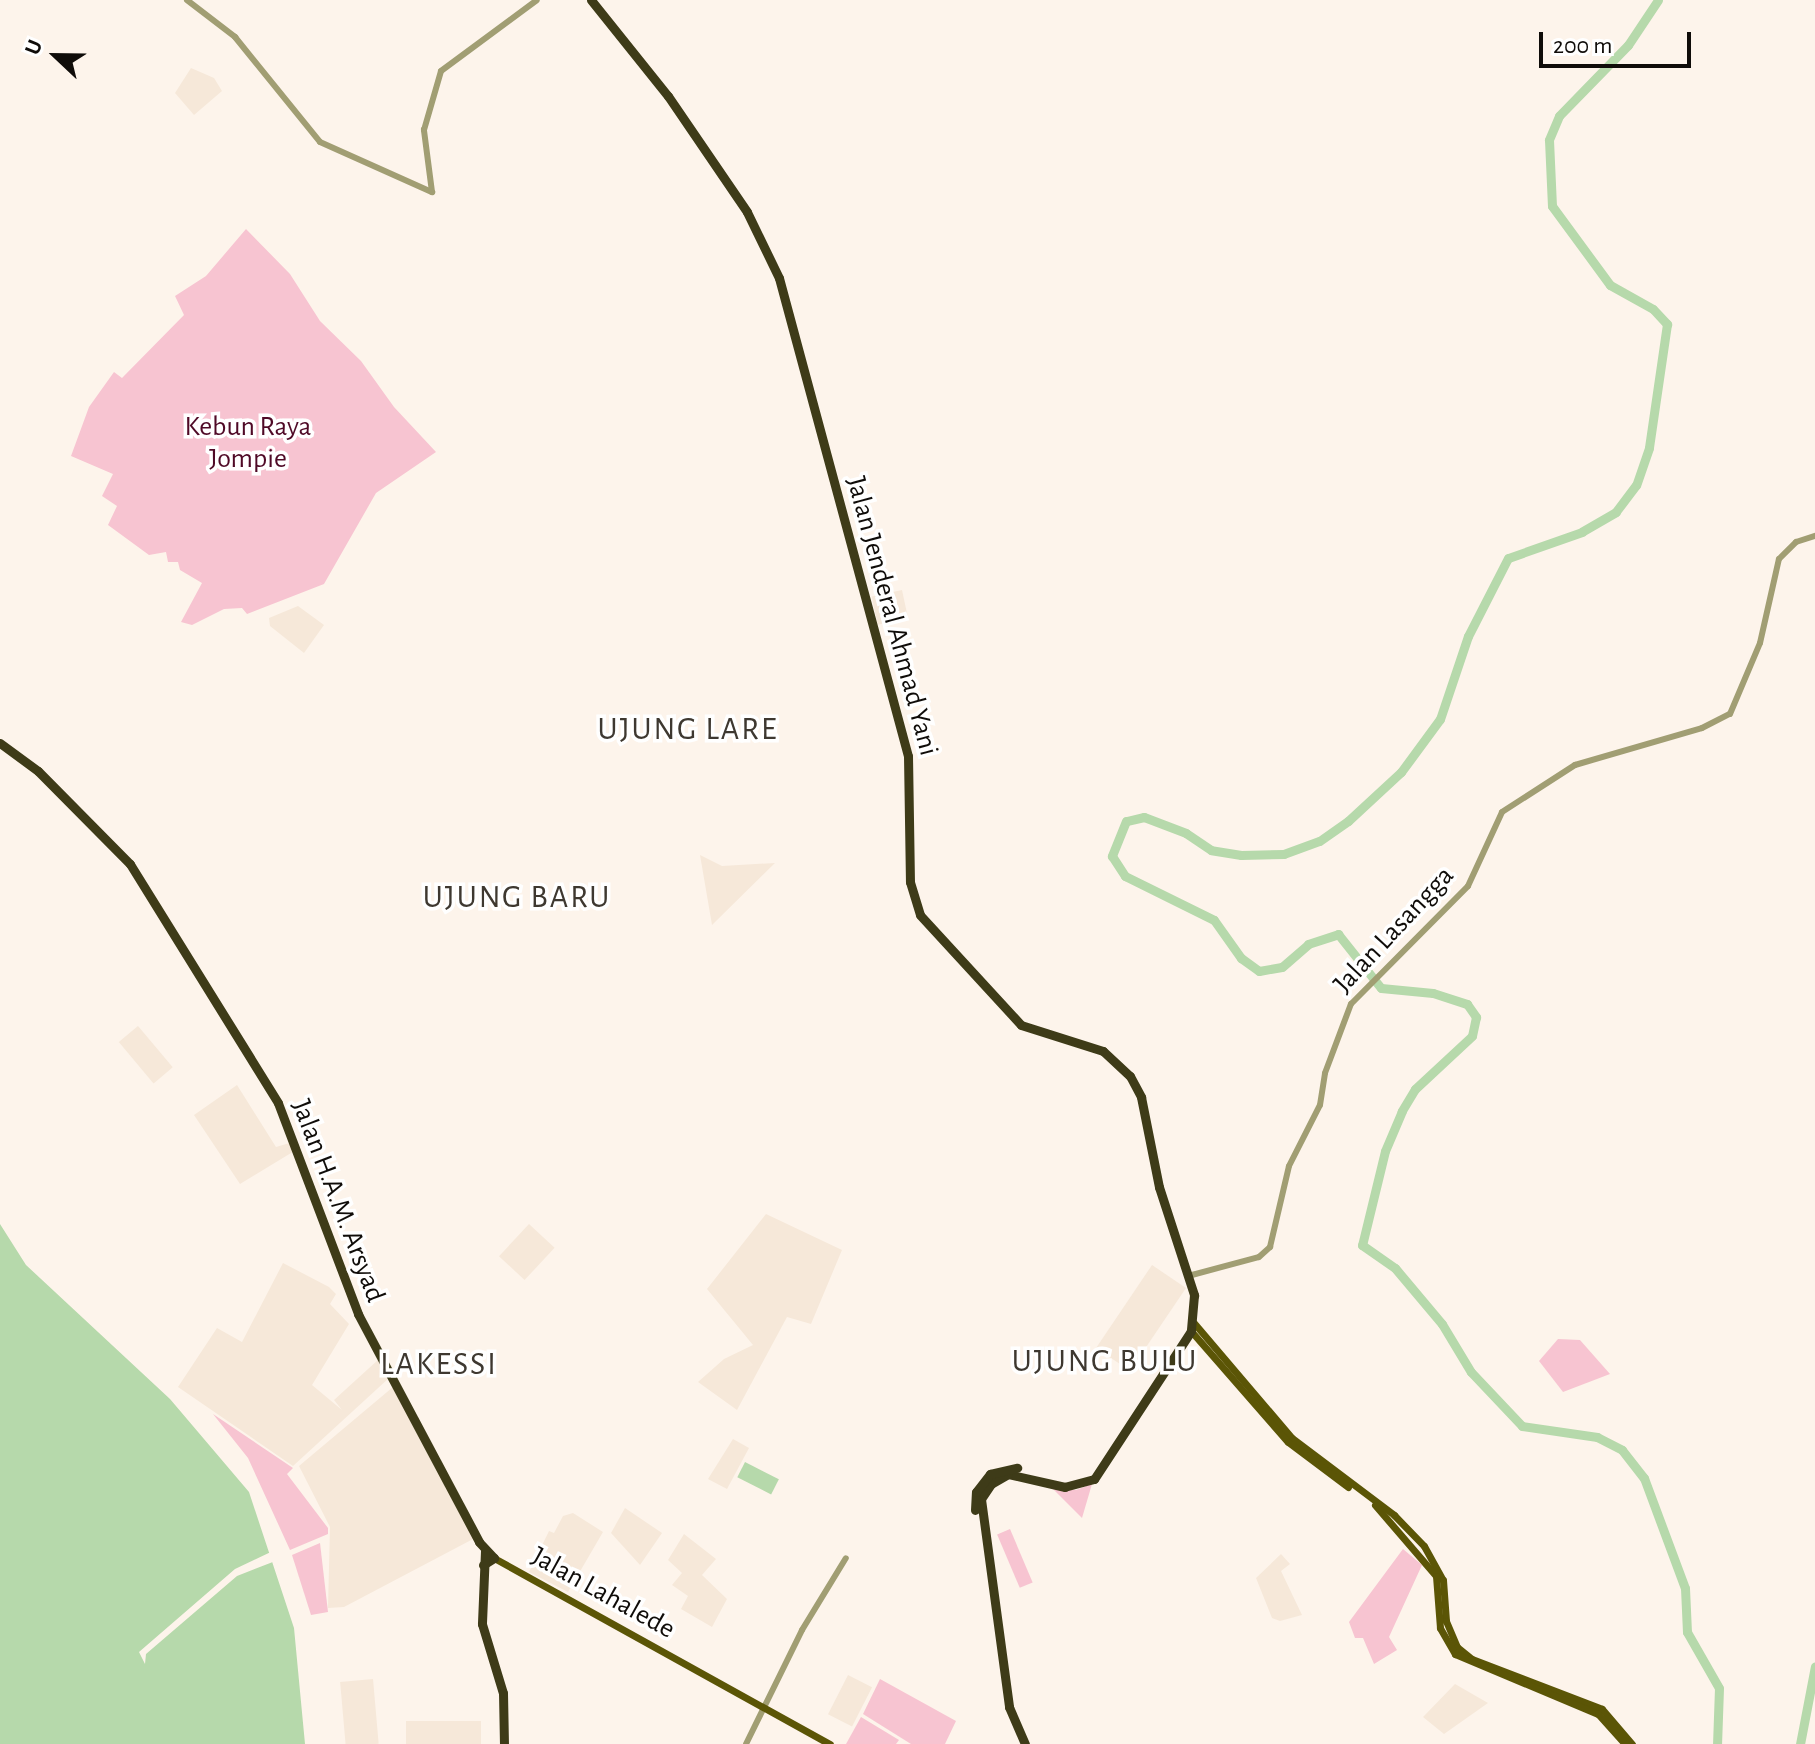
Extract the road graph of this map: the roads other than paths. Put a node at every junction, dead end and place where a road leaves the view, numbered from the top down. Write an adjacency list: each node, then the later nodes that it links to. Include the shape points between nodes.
1 (187, 0): 2 (street, via 235,37 320,142 432,192 424,130 441,71)
2 (537, 0)
3 (591, 0): 6 (highway, Jalan Jenderal Ahmad Yani, via 668,96 747,212 779,278 908,756 910,882 920,915 1021,1025 1095,1048 1125,1070 1141,1097 1159,1187)
4 (1815, 536): 6 (street, Jalan Lasangga, via 1796,542 1779,559 1760,643 1730,714 1692,732 1575,765 1502,812 1468,886 1348,1010 1320,1105 1289,1166 1270,1247 1259,1257)
5 (0, 743): 9 (highway, Jalan H.A.M. Arsyad, via 38,771 130,864 278,1103 358,1314)
6 (1188, 1276): 7 (highway, Jalan Jenderal Ahmad Yani)
7 (1193, 1327): 8 (main road); 16 (highway, via 1094,1479 1065,1487 1008,1474 986,1490 980,1509 1009,1707)
8 (1288, 1438): 17 (main road, via 1373,1504 1422,1554 1438,1583 1440,1628 1459,1658 1598,1714); 18 (main road, via 1394,1515 1424,1546 1443,1580 1449,1633 1464,1654 1602,1709)
9 (485, 1551): 10 (highway); 11 (highway)
10 (494, 1558): 11 (highway); 12 (main road, Jalan Lahalede)
11 (483, 1565): 13 (highway, via 482,1624 503,1693)
12 (764, 1709): 12 (street, via 822,1594 846,1558); 14 (street); 15 (main road, Jalan Lahalede)
13 (504, 1744)
14 (746, 1744)
15 (830, 1744)
16 (1025, 1744)
17 (1625, 1744)
18 (1632, 1744)

